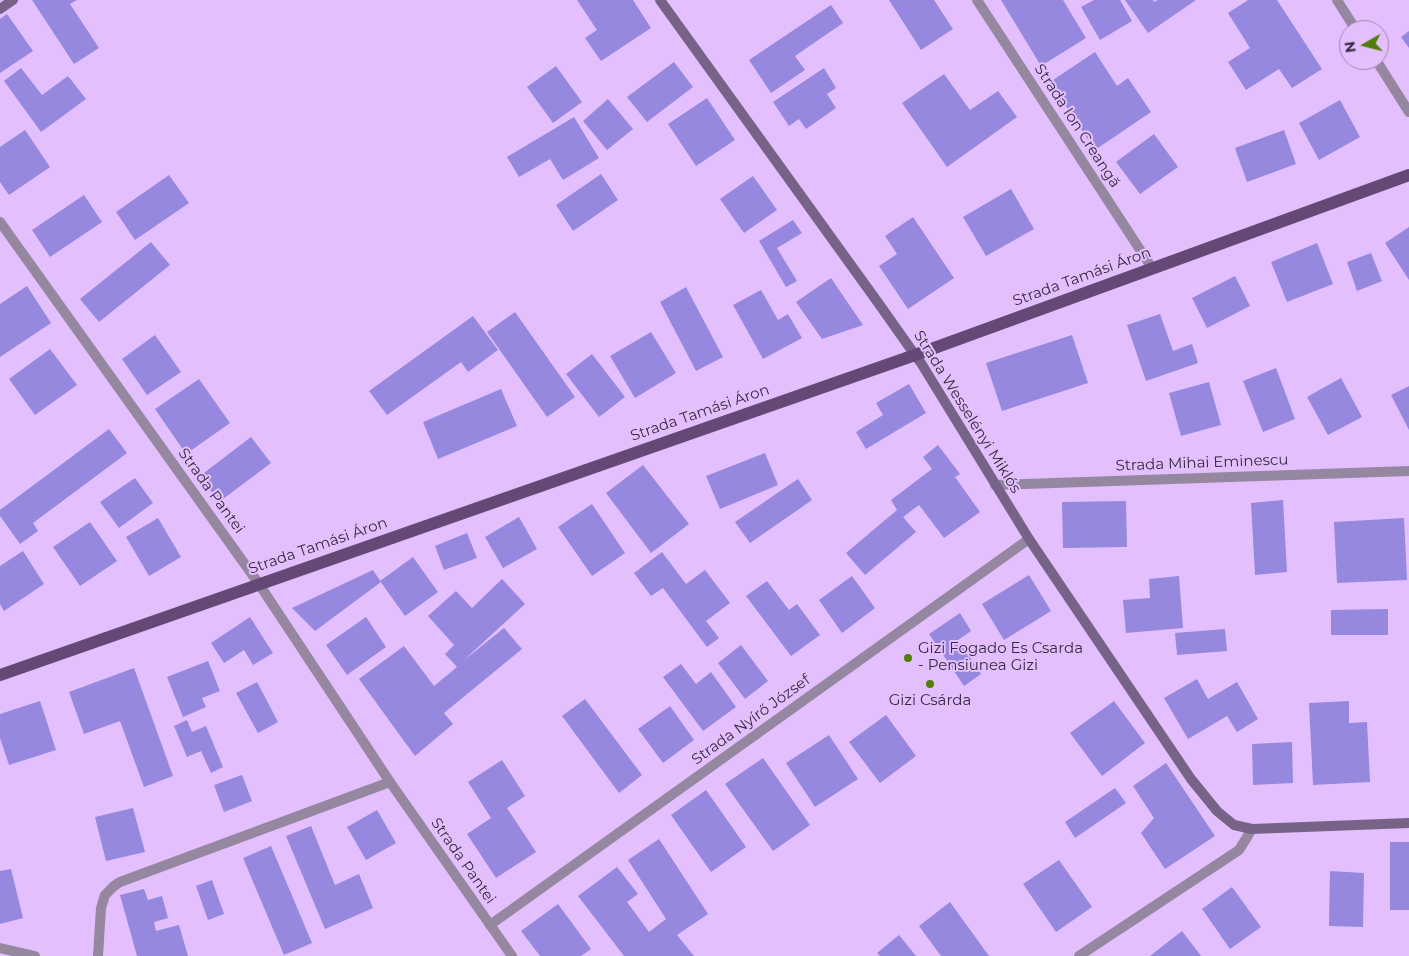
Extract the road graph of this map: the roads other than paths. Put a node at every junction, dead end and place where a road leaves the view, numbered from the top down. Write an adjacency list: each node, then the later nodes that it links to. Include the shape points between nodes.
1 (13, 0): 5 (main road)
2 (660, 0): 12 (main road, Strada Wesselényi Miklós)
3 (977, 0): 11 (street, Strada Ion Creangă)
4 (1337, 0): 6 (street)
5 (0, 9)
6 (1350, 20)
7 (1382, 70): 8 (street)
8 (1409, 112)
9 (1409, 175): 11 (main road, Strada Tamási Áron)
10 (0, 222): 16 (street, Strada Pantei)
11 (1152, 268): 12 (main road, Strada Tamási Áron)
12 (914, 355): 14 (main road, Strada Wesselényi Miklós); 16 (main road, Strada Tamási Áron)
13 (1409, 471): 14 (street, Strada Mihai Eminescu)
14 (995, 485): 15 (main road, Strada Wesselényi Miklós)
15 (1029, 539): 20 (main road, Strada Wesselényi Miklós, via 1191,779 1217,811 1234,825); 21 (street, Strada Nyírő József)
16 (259, 584): 17 (main road, Strada Tamási Áron); 18 (street, Strada Pantei)
17 (0, 675)
18 (390, 782): 21 (street, Strada Pantei); 24 (street, via 120,882 105,895 101,908)
19 (1409, 823): 20 (main road, Strada Wesselényi Miklós)
20 (1252, 828): 26 (street, via 1239,850)
21 (490, 925): 25 (street, Strada Pantei)
22 (0, 948): 23 (street)
23 (35, 956)
24 (98, 956)
25 (512, 956)
26 (1080, 956)

